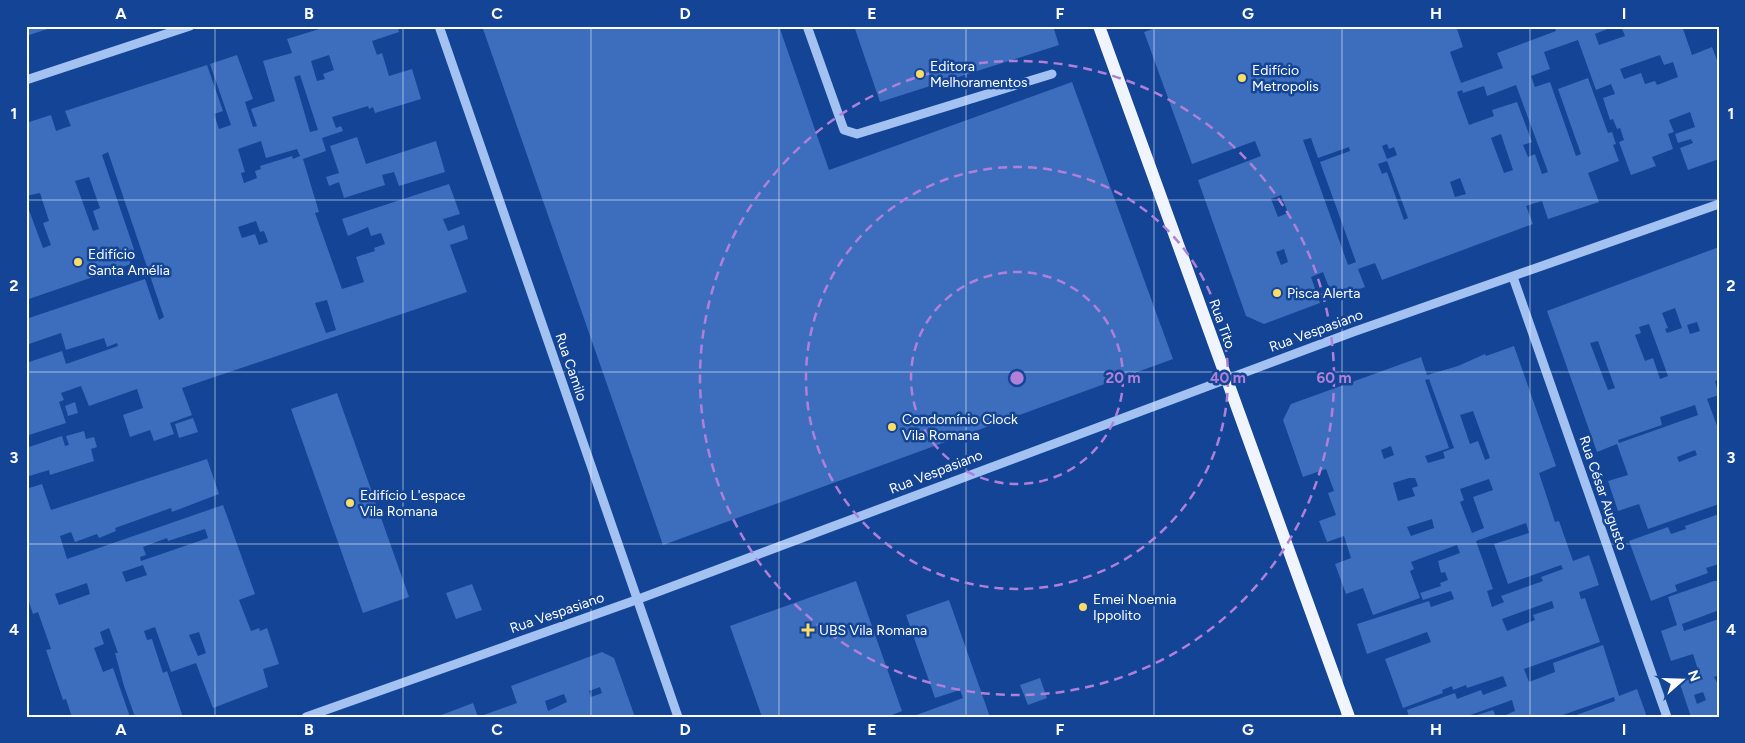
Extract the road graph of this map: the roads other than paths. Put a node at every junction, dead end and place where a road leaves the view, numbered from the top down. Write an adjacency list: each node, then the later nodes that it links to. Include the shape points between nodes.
1 (190, 26): 6 (street)
2 (439, 26): 10 (street, Rua Camilo)
3 (807, 26): 5 (street, via 844,130 857,134)
4 (1099, 26): 9 (main road, Rua Tito)
5 (1052, 74)
6 (26, 80)
7 (1719, 204): 8 (street, Rua Vespasiano)
8 (1513, 277): 9 (street, Rua Vespasiano); 14 (street, Rua César Augusto)
9 (1226, 379): 10 (street, Rua Vespasiano); 13 (main road, Rua Tito)
10 (636, 600): 11 (street, Rua Vespasiano); 12 (street, Rua Camilo)
11 (306, 717)
12 (678, 717)
13 (1349, 717)
14 (1667, 717)

